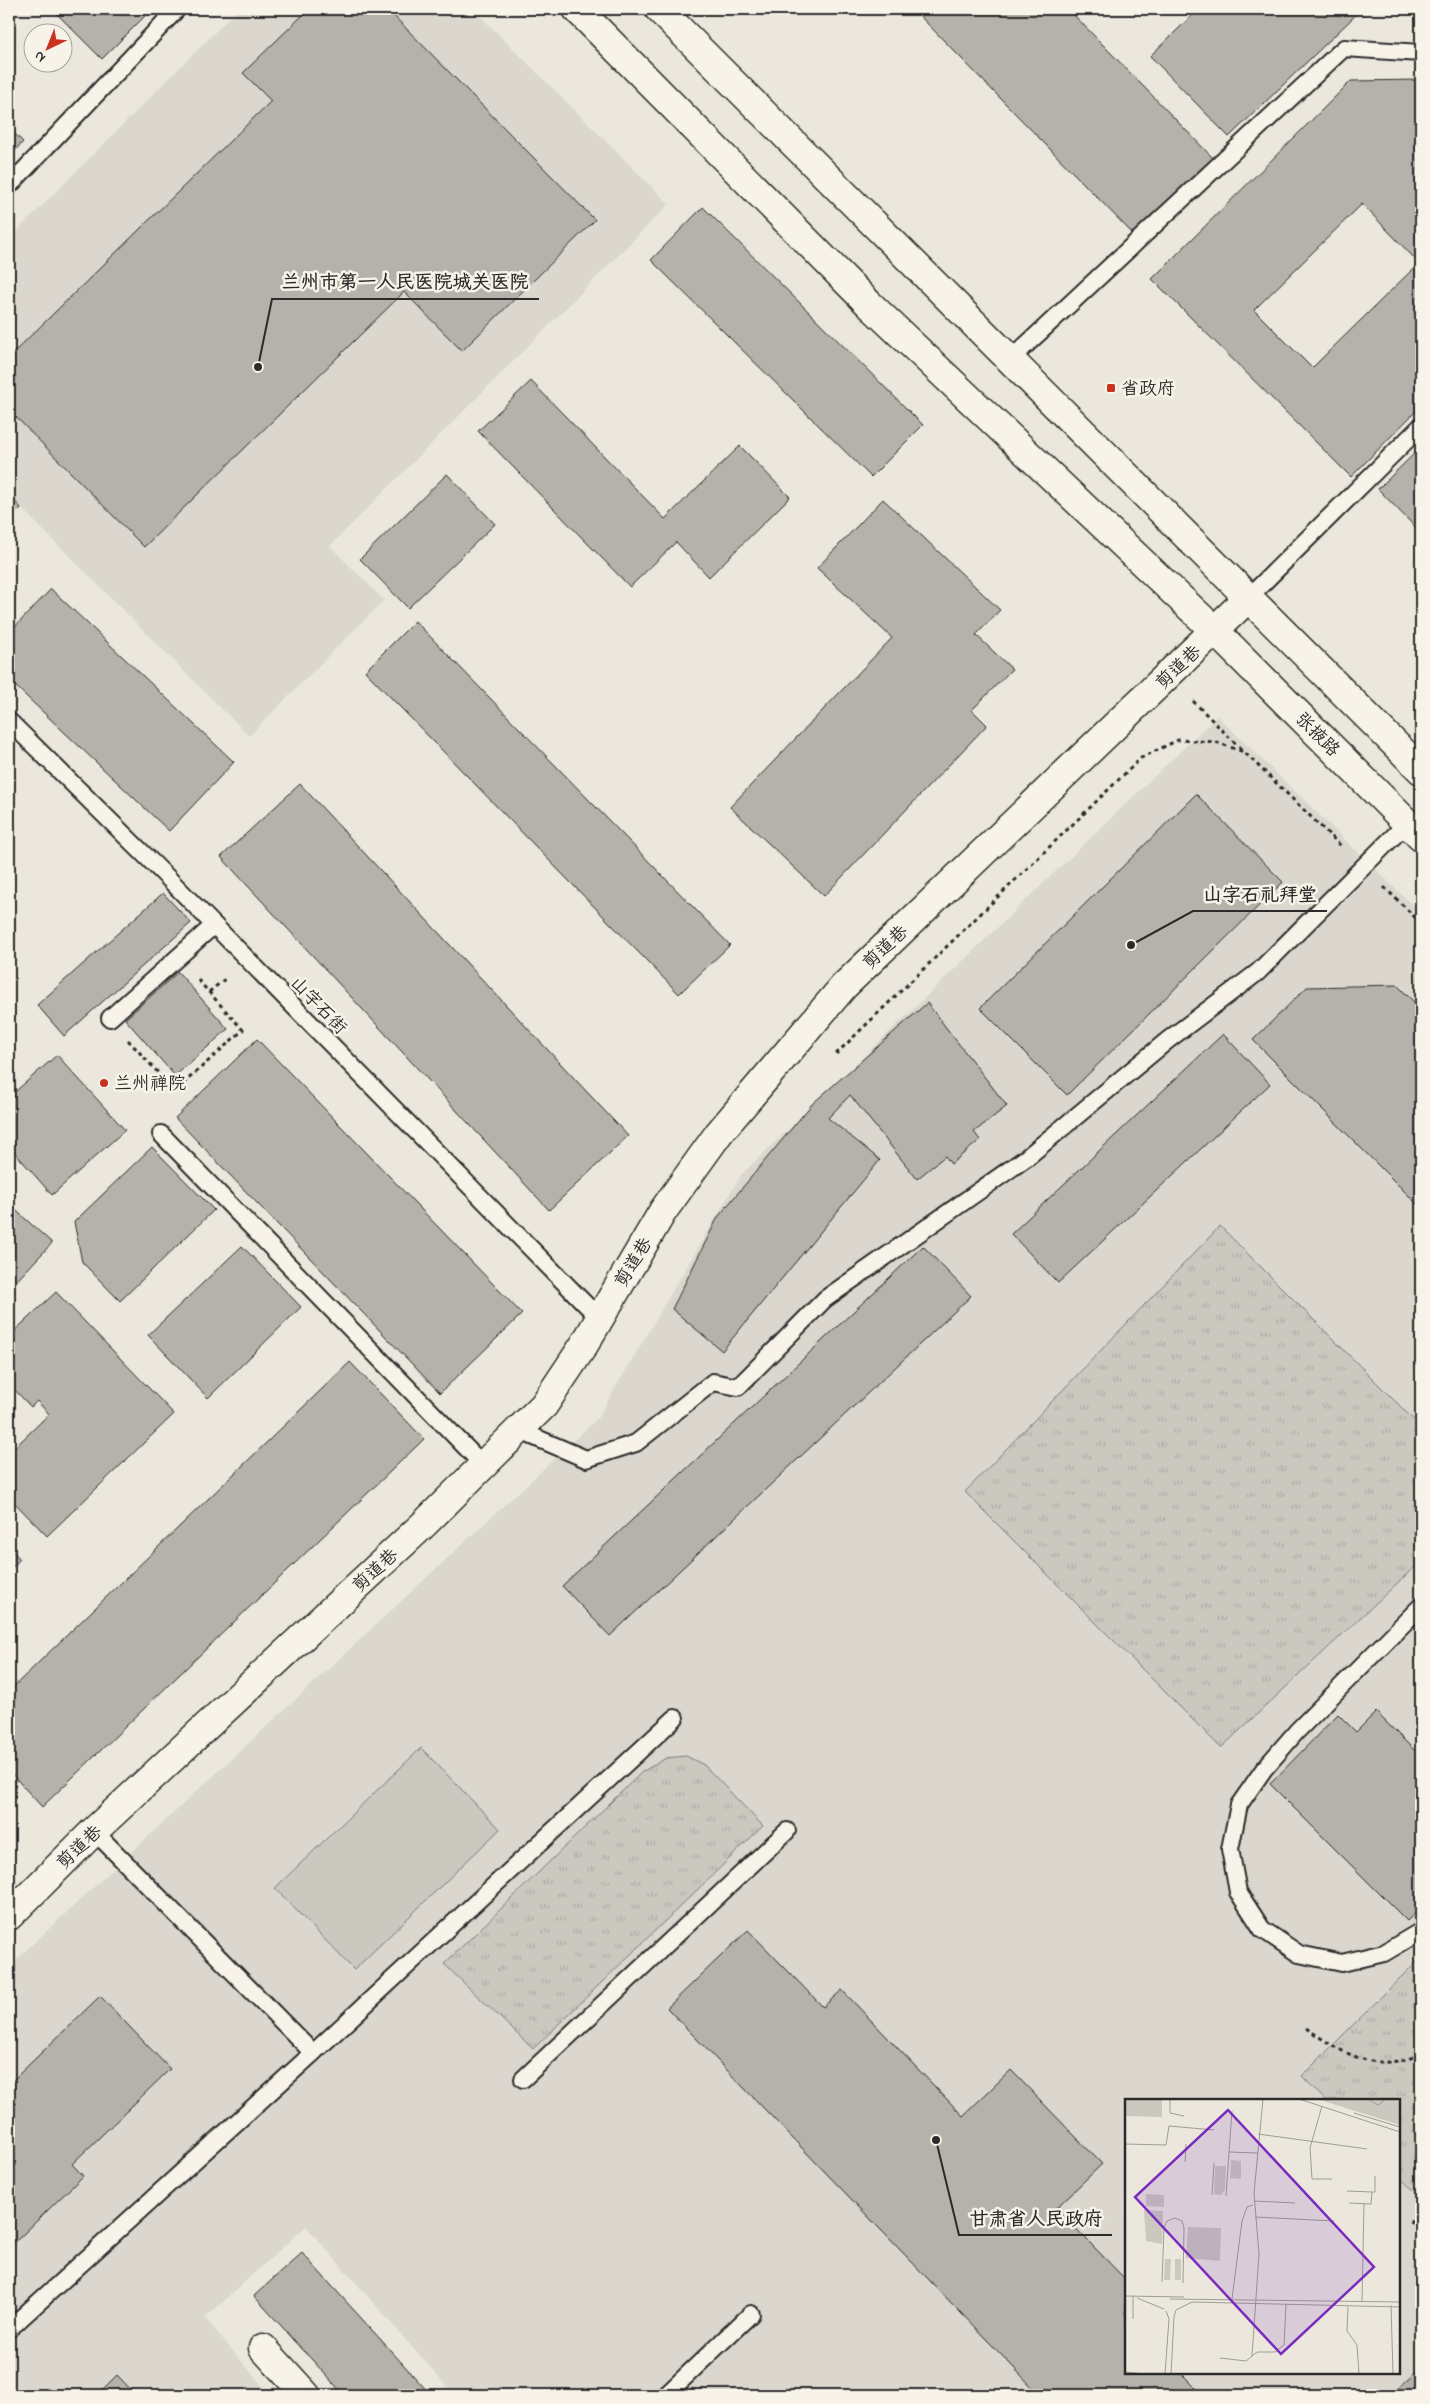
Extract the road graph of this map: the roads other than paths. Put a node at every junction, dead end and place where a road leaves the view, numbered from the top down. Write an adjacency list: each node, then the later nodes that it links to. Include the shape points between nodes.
1 (177, 9): 5 (lane)
2 (577, 9): 9 (main road, 张掖路, via 868,303)
3 (659, 9): 6 (main road)
4 (1421, 52): 6 (lane, via 1344,48)
5 (9, 186)
6 (1010, 360): 8 (main road)
7 (1421, 426): 8 (lane)
8 (1248, 598): 9 (main road, 剪道巷); 11 (main road)
9 (1214, 631): 12 (main road, 张掖路); 16 (main road, 剪道巷, via 844,986 719,1133 663,1211)
10 (9, 721): 13 (lane, 山字石街)
11 (1421, 770)
12 (1414, 830): 17 (lane, via 1363,867 1258,972 1168,1040 1026,1158 824,1299 738,1387 713,1382 636,1443 586,1459)
13 (214, 926): 14 (lane); 16 (lane, 山字石街)
14 (110, 1018)
15 (161, 1134): 18 (lane)
16 (599, 1318): 17 (main road, 剪道巷, via 544,1405)
17 (518, 1430): 18 (main road, 剪道巷)
18 (483, 1465): 21 (main road, 剪道巷, via 424,1524)
19 (1421, 1606): 24 (lane, via 1297,1730 1264,1769 1239,1805 1230,1848 1238,1892 1262,1929 1299,1954 1342,1963 1384,1953)
20 (675, 1718): 25 (lane)
21 (94, 1831): 23 (main road, 剪道巷); 25 (lane)
22 (787, 1831): 26 (lane)
23 (9, 1916)
24 (1421, 1931)
25 (314, 2053): 28 (lane)
26 (523, 2080)
27 (751, 2314): 31 (lane)
28 (9, 2329)
29 (263, 2348): 30 (main road)
30 (306, 2395)
31 (666, 2395)

